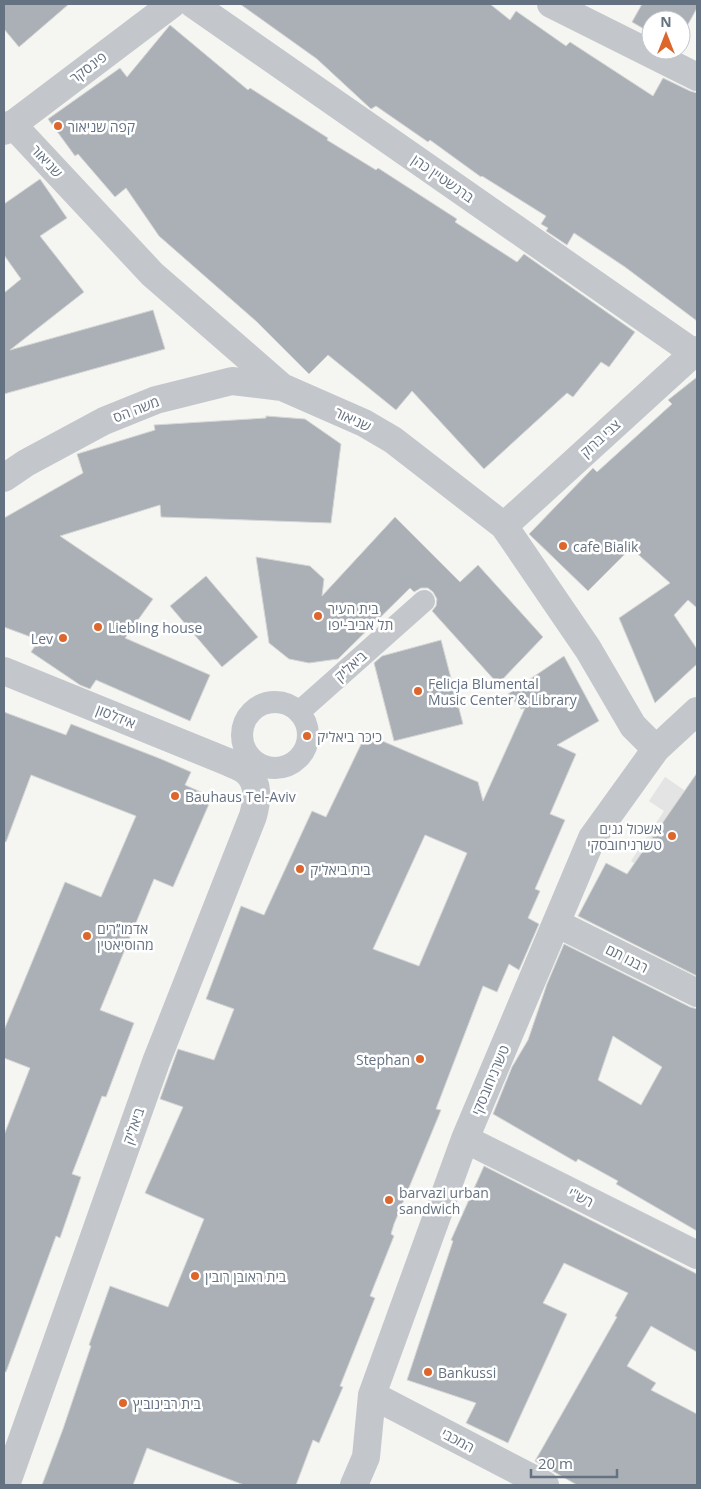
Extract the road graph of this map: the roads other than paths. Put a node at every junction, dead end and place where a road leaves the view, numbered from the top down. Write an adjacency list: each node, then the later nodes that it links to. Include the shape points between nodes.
1 (172, 4): 5 (street, פינסקר)
2 (193, 4): 6 (street, ברנשטיין כהן)
3 (551, 4): 4 (street)
4 (697, 76)
5 (8, 128): 7 (street, שניאור, via 152,274)
6 (695, 352): 9 (street, צבי ברוק)
7 (282, 388): 8 (street, משה הס, via 232,381 156,400 104,421); 9 (street, שניאור, via 364,423 393,440)
8 (4, 478)
9 (504, 526): 14 (street, שניאור, via 588,649 633,726)
10 (424, 600): 13 (street, ביאליק)
11 (4, 671): 15 (street, אידלסון)
12 (697, 710): 14 (street, טשרניחובסקי)
13 (299, 712): 15 (street, via 308,729 308,740 300,757 292,764 273,768); 15 (street, ביאליק, via 276,702 268,702 252,710 243,724 242,741 249,756)
14 (656, 749): 16 (street, טשרניחובסקי, via 592,838)
15 (243, 765): 21 (street, ביאליק, via 256,785 257,802 253,816 156,1062)
16 (556, 923): 17 (street, רבנו תם); 18 (street, טשרניחובסקי)
17 (697, 993)
18 (465, 1139): 19 (street, רש"י); 20 (street, טשרניחובסקי)
19 (697, 1255)
20 (372, 1395): 22 (street, טשרניחובסקי, via 366,1457); 23 (street, המכבי)
21 (6, 1485)
22 (354, 1485)
23 (545, 1485)

